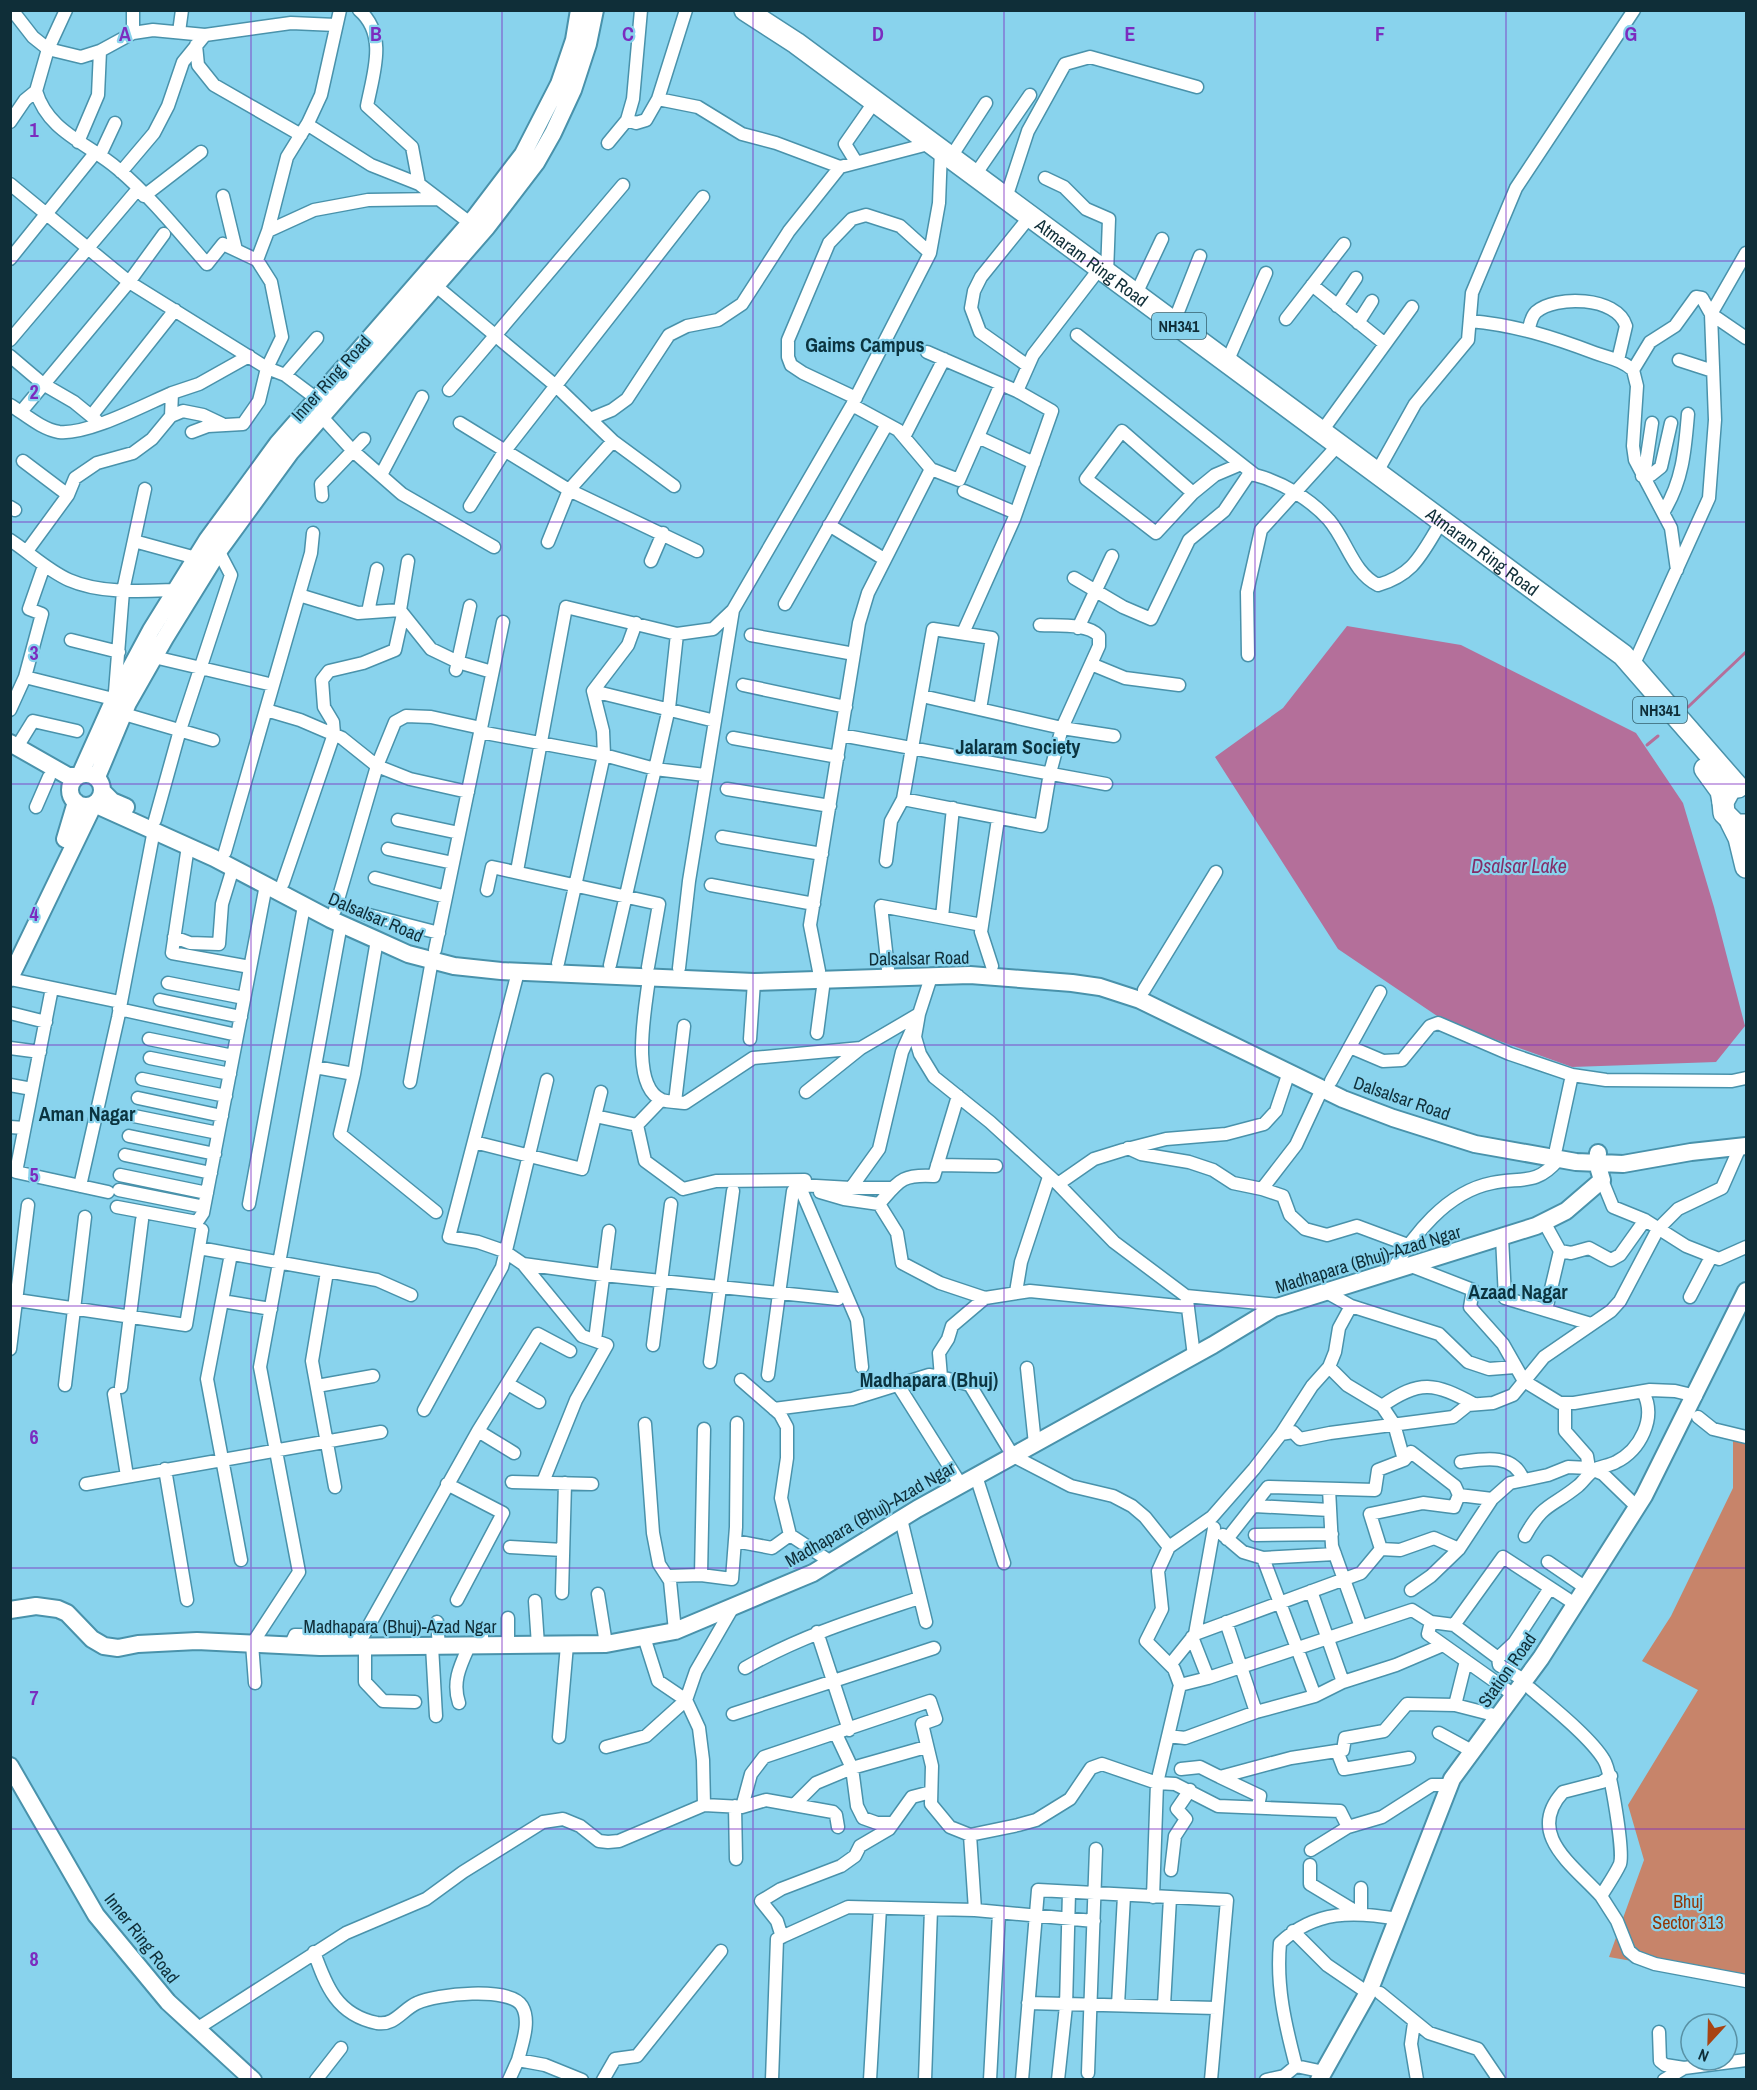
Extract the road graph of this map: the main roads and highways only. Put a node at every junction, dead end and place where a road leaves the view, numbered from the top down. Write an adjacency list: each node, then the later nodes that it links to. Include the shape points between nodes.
1 (729, 10): 3 (highway, Atmaram Ring Road / NH341)
2 (746, 10): 3 (highway, Atmaram Ring Road / NH341)
3 (771, 27): 4 (highway, Atmaram Ring Road / NH341)
4 (1585, 627): 5 (highway, Atmaram Ring Road / NH341, via 1623,655); 6 (highway, Atmaram Ring Road / NH341, via 1624,662 1721,791)
5 (1742, 787): 6 (highway, NH341, via 1728,792)
6 (1723, 802): 7 (highway, NH341, via 1724,813)
7 (1739, 823): 8 (highway, NH341)
8 (1746, 867)

